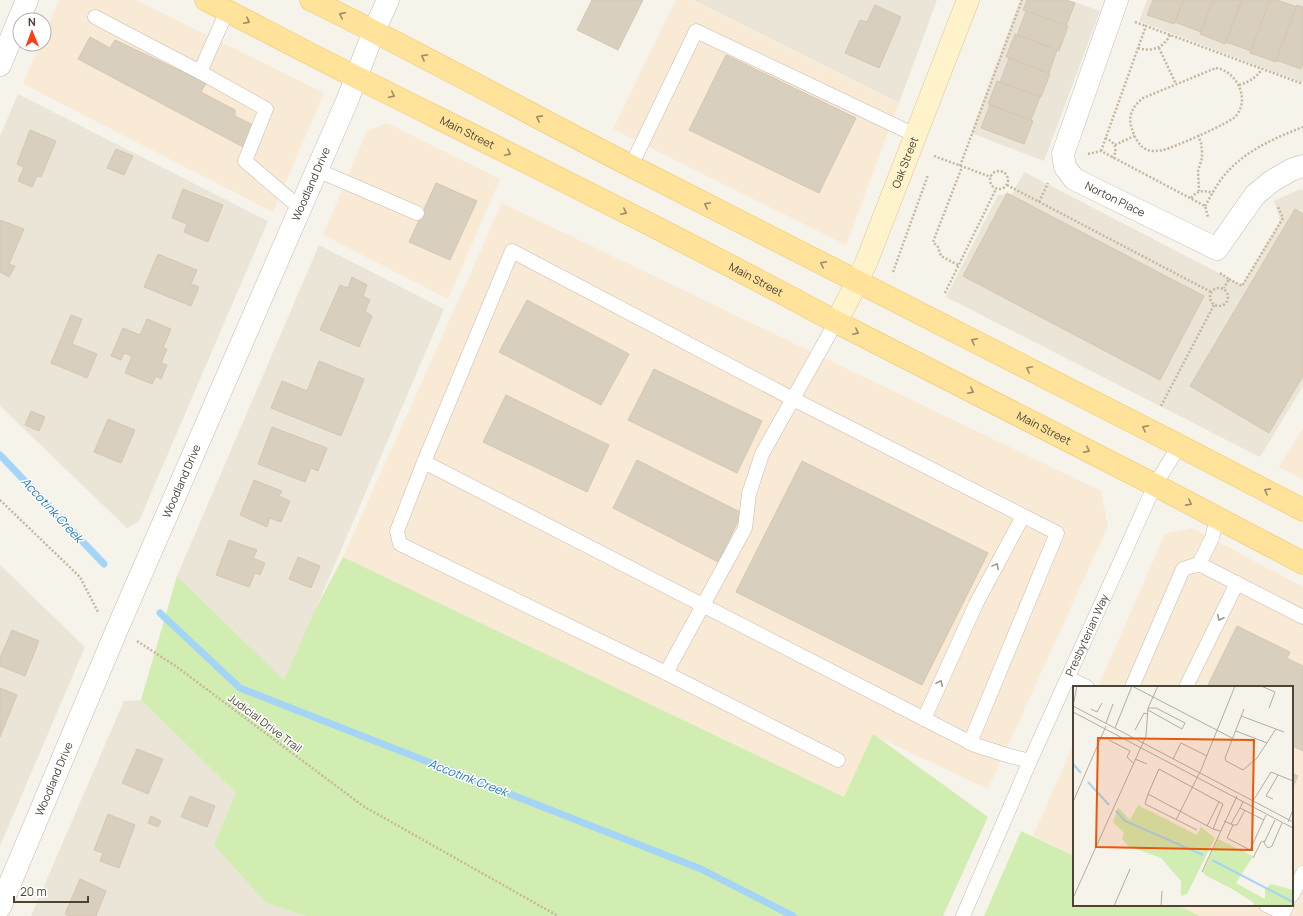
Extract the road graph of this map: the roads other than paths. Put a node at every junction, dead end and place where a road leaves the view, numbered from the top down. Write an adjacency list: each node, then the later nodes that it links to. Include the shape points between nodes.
1 (27, 0): 10 (street)
2 (206, 0): 7 (main road, Main Street)
3 (311, 0): 9 (main road, one-way to 3)
4 (388, 0): 9 (street, Woodland Drive)
5 (968, 0): 13 (street, Oak Street)
6 (1117, 0): 15 (street, Norton Place, via 1063,154 1065,167 1074,179 1218,249 1255,195 1272,181)
7 (227, 11): 11 (lane); 12 (main road, Main Street, one-way to 12)
8 (95, 17): 11 (lane)
9 (374, 31): 12 (street, Woodland Drive); 14 (main road, one-way to 9)
10 (0, 65)
11 (200, 72): 17 (lane, via 266,109 245,161)
12 (357, 78): 16 (street, Woodland Drive); 20 (main road, Main Street, one-way to 20)
13 (915, 136): 14 (lane, via 696,31); 19 (street, Oak Street)
14 (631, 166): 19 (main road, one-way to 14)
15 (1303, 166)
16 (317, 170): 17 (street, Woodland Drive); 18 (lane)
17 (300, 208): 46 (street, Woodland Drive)
18 (417, 213)
19 (858, 281): 20 (street, Oak Street); 22 (main road, one-way to 19)
20 (836, 322): 21 (lane); 24 (main road, Main Street, one-way to 24)
21 (793, 399): 23 (lane, via 512,252); 26 (lane); 31 (lane, via 762,454 749,494 745,528)
22 (1179, 446): 24 (lane, Presbyterian Way); 25 (main road, one-way to 22)
23 (424, 462): 31 (lane); 33 (lane, via 396,531 400,544)
24 (1155, 485): 27 (main road, Main Street, one-way to 27); 34 (lane, Presbyterian Way)
25 (1303, 509)
26 (1023, 516): 38 (lane, one-way to 26, via 976,604); 39 (lane, via 1057,533)
27 (1217, 518): 28 (main road, Main Street); 29 (lane, via 1212,538)
28 (1303, 563)
29 (1199, 564): 30 (lane); 36 (lane, via 1182,569)
30 (1237, 583): 32 (lane); 37 (lane, one-way to 37)
31 (703, 606): 33 (lane); 38 (lane)
32 (1303, 617)
33 (666, 673): 40 (lane)
34 (1068, 678): 35 (lane); 41 (lane, Presbyterian Way)
35 (1084, 686)
36 (1132, 686)
37 (1186, 686)
38 (924, 719): 39 (lane)
39 (970, 743): 41 (lane)
40 (838, 760)
41 (1030, 761): 47 (lane, Presbyterian Way)
42 (1303, 873): 43 (lane)
43 (1293, 893)
44 (1268, 906): 45 (lane, via 1283,913)
45 (1286, 906)
46 (0, 907)
47 (963, 916)

